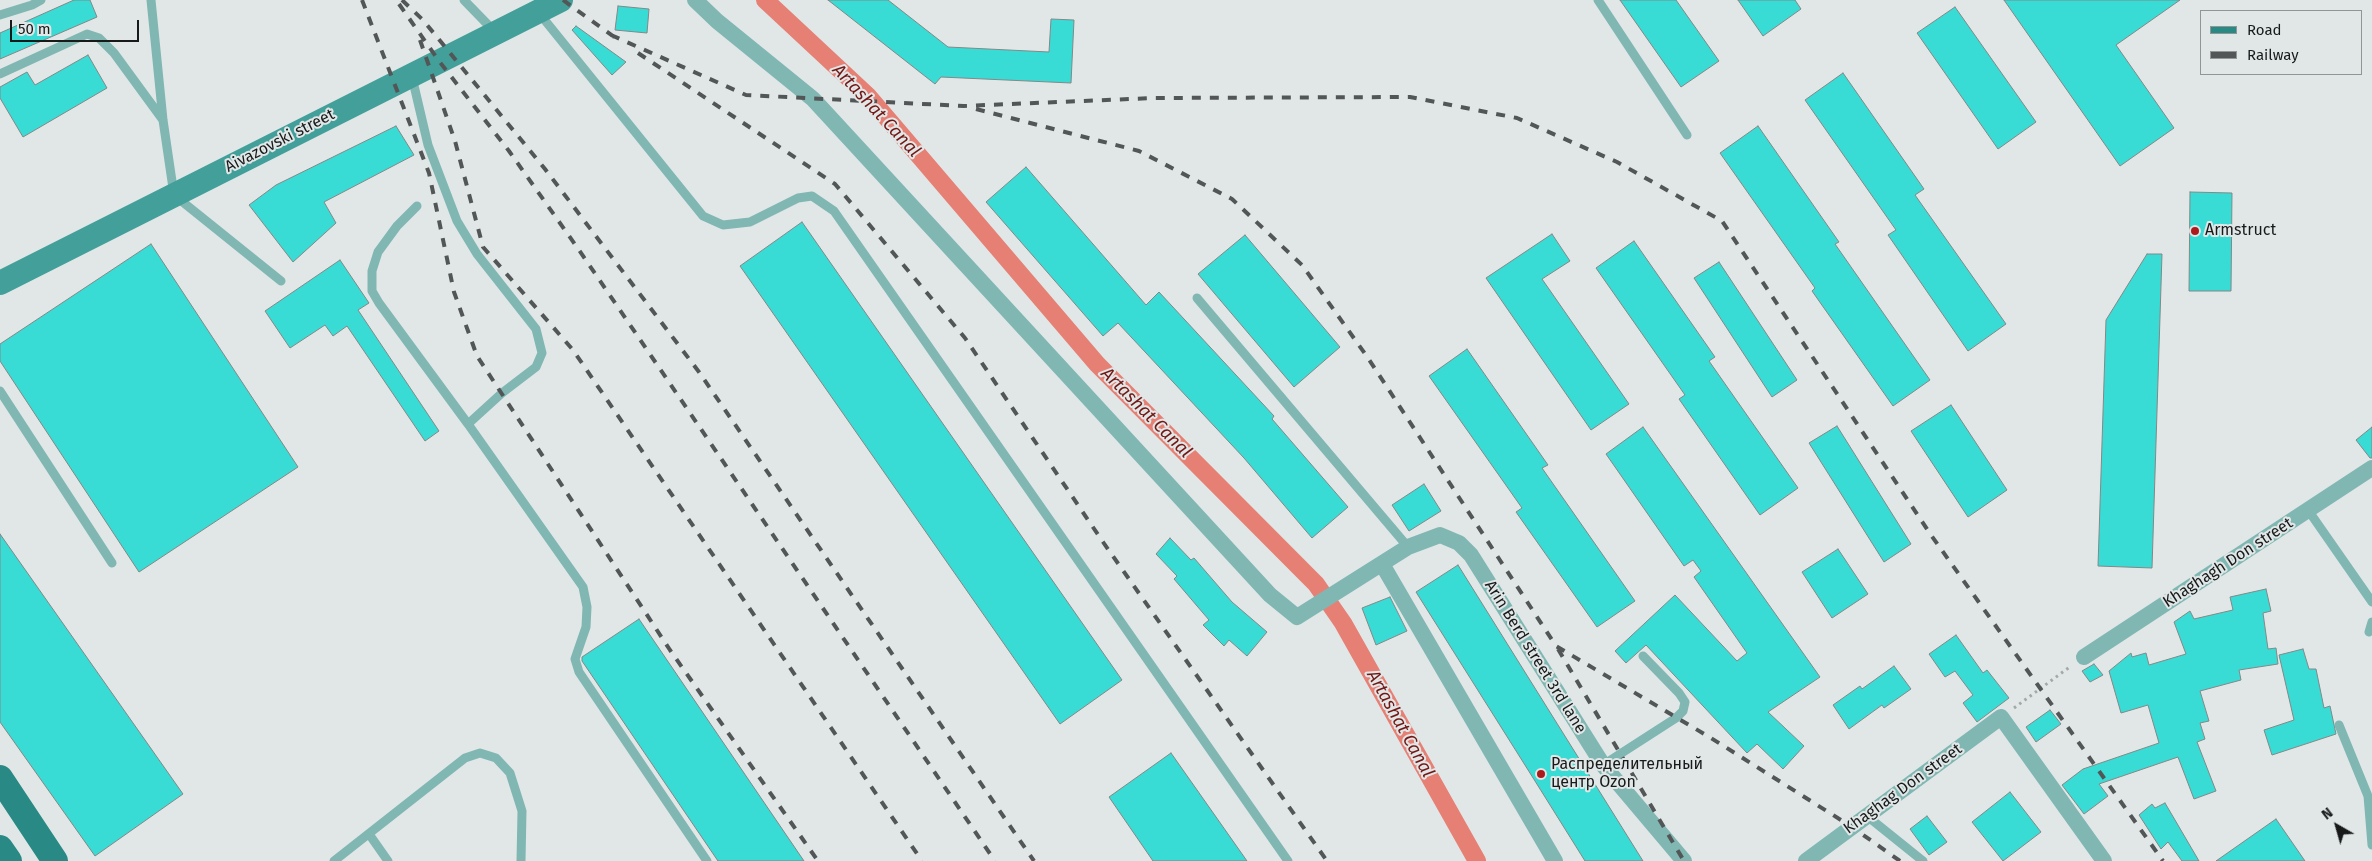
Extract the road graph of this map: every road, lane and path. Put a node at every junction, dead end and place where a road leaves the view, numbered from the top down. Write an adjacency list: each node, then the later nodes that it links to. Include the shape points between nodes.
1 (41, 0): 8 (lane)
2 (151, 0): 12 (lane)
3 (464, 0): 9 (lane)
4 (561, 0): 7 (main road, Aivazovski street)
5 (696, 0): 25 (street, Arin Berd street 3rd lane, via 716,21 813,98 1270,595 1297,617)
6 (1598, 0): 13 (lane)
7 (537, 11): 9 (main road, Aivazovski street); 45 (lane, via 702,216 724,225 750,222 798,198 812,196 834,211)
8 (0, 15)
9 (495, 32): 11 (main road, Aivazovski street)
10 (0, 74): 12 (lane, via 87,34 99,38 114,53)
11 (412, 76): 14 (main road, Aivazovski street); 20 (lane, via 428,145 457,222 477,254 536,329 542,353 536,367)
12 (163, 120): 14 (lane)
13 (1687, 135)
14 (174, 195): 16 (lane); 17 (main road, Aivazovski street)
15 (417, 206): 20 (lane, via 378,252 372,271 372,291)
16 (281, 281)
17 (0, 283)
18 (1197, 298): 23 (lane)
19 (1, 396): 24 (lane)
20 (468, 424): 44 (lane, via 583,587 587,607 586,627 575,659 579,672)
21 (2372, 468): 22 (street, Khaghagh Don street)
22 (2308, 510): 26 (lane); 30 (street, Khaghagh Don street)
23 (1408, 546): 25 (street, Arin Berd street 3rd lane); 33 (street, Arin Berd street 3rd lane, via 1440,535 1459,543 1471,555)
24 (112, 563)
25 (1382, 564): 46 (street)
26 (2372, 602)
27 (2372, 622): 28 (lane)
28 (2369, 632)
29 (1643, 656): 33 (lane, via 1680,692 1685,702 1683,711)
30 (2084, 657): 31 (path)
31 (2001, 717): 35 (street, Khaghag Don street); 50 (street)
32 (2339, 725): 37 (lane, via 2368,796)
33 (1603, 764): 47 (street, Arin Berd street 3rd lane)
34 (0, 778): 40 (main road)
35 (1867, 816): 48 (street, Khaghag Don street); 49 (lane)
36 (369, 834): 41 (lane); 42 (lane); 43 (lane, via 465,758 480,753 496,758 510,773 522,811)
37 (2372, 845)
38 (0, 848): 39 (main road)
39 (9, 861)
40 (55, 861)
41 (334, 861)
42 (388, 861)
43 (521, 861)
44 (707, 861)
45 (1288, 861)
46 (1555, 861)
47 (1684, 861)
48 (1806, 861)
49 (1923, 861)
50 (2104, 861)

